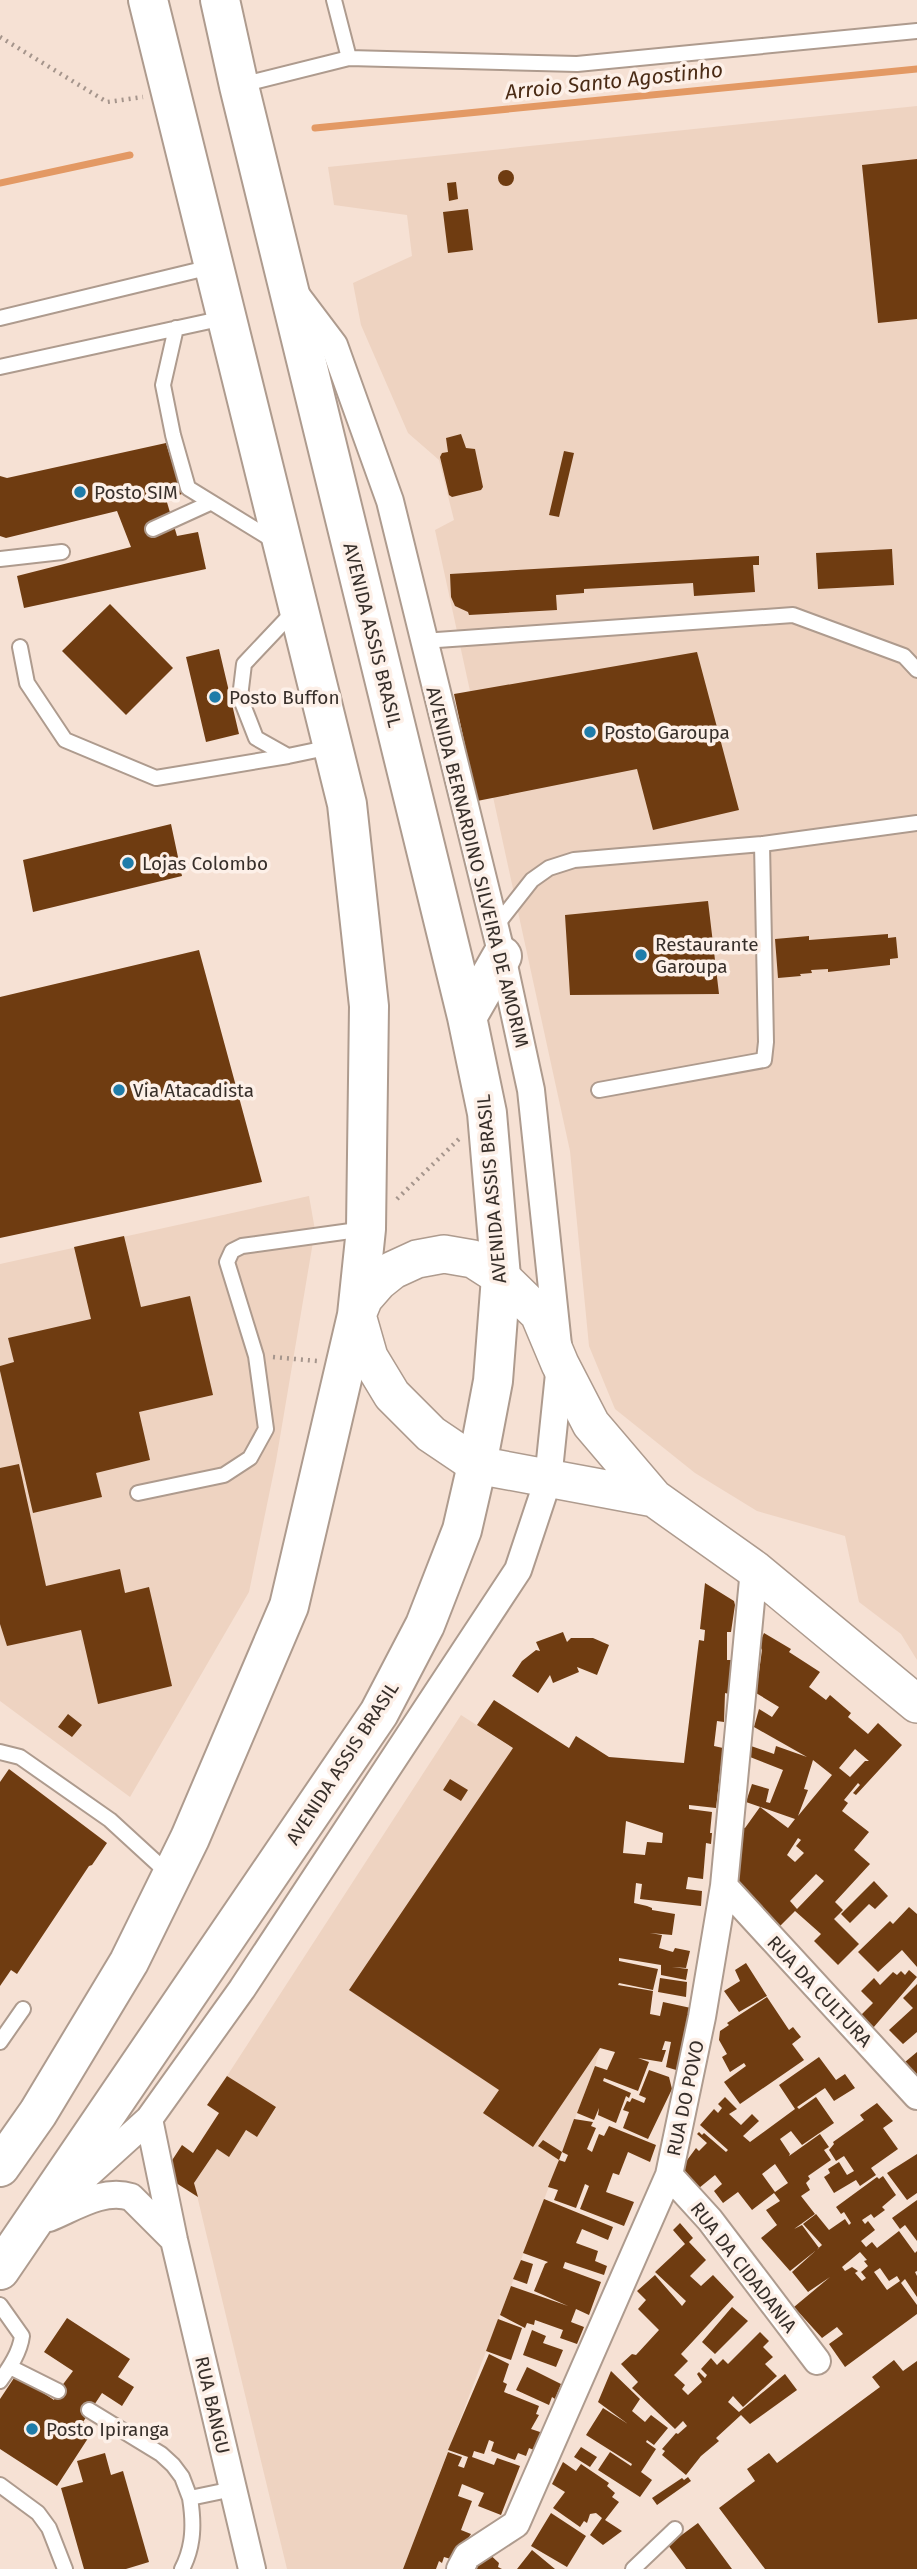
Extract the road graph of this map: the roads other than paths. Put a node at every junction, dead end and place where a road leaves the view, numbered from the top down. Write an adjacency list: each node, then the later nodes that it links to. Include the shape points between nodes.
1 (148, 0): 7 (main road)
2 (220, 0): 6 (main road, AVENIDA ASSIS BRASIL)
3 (334, 0): 5 (lane)
4 (917, 31): 5 (lane, via 578,64)
5 (349, 58): 6 (lane)
6 (239, 86): 8 (main road, AVENIDA ASSIS BRASIL)
7 (212, 267): 9 (lane); 10 (main road)
8 (287, 283): 19 (street, AVENIDA BERNARDINO SILVEIRA DE AMORIM, via 334,345 390,501); 27 (main road, AVENIDA ASSIS BRASIL)
9 (0, 318)
10 (225, 318): 11 (lane); 15 (main road)
11 (176, 328): 12 (lane); 13 (lane, via 163,385 188,488)
12 (0, 367)
13 (210, 503): 14 (lane); 15 (lane)
14 (153, 528)
15 (282, 546): 18 (main road)
16 (62, 552): 17 (lane)
17 (0, 559)
18 (298, 608): 22 (main road); 23 (lane, via 244,664 240,697 256,738)
19 (423, 641): 21 (lane, via 793,615 904,656); 26 (street, AVENIDA BERNARDINO SILVEIRA DE AMORIM)
20 (20, 647): 23 (lane, via 27,683 65,740 156,778)
21 (917, 670)
22 (333, 747): 23 (lane); 29 (main road, via 347,804 369,1006)
23 (288, 756)
24 (917, 823): 25 (lane)
25 (762, 844): 26 (lane, via 574,860 549,868 532,880); 28 (lane, via 764,1060)
26 (498, 942): 27 (main road); 32 (street, AVENIDA BERNARDINO SILVEIRA DE AMORIM, via 531,1090)
27 (467, 1017): 30 (main road, AVENIDA ASSIS BRASIL, via 487,1113)
28 (599, 1090)
29 (366, 1229): 31 (main road); 35 (lane, via 232,1251 227,1262 256,1356 266,1429 250,1458 224,1475)
30 (502, 1277): 31 (main road, via 473,1259 444,1254 417,1258 378,1282); 32 (main road, via 539,1314); 33 (main road, AVENIDA ASSIS BRASIL, via 492,1381)
31 (357, 1315): 33 (main road, via 369,1357 392,1395 431,1434); 40 (main road, via 289,1606)
32 (560, 1364): 34 (street, AVENIDA BERNARDINO SILVEIRA DE AMORIM); 36 (main road, via 591,1424)
33 (477, 1465): 34 (main road); 48 (main road, AVENIDA ASSIS BRASIL, via 462,1530 438,1594 379,1713)
34 (548, 1480): 36 (main road); 45 (street, AVENIDA BERNARDINO SILVEIRA DE AMORIM, via 518,1570 242,1989)
35 (138, 1493)
36 (654, 1498): 37 (main road)
37 (754, 1569): 38 (main road); 41 (street, RUA DO POVO)
38 (917, 1704)
39 (0, 1752): 40 (lane, via 20,1757 110,1820)
40 (171, 1876): 46 (main road, via 129,1962)
41 (724, 1886): 44 (street, RUA DA CULTURA); 47 (street, RUA DO POVO)
42 (23, 2009): 43 (lane)
43 (0, 2042)
44 (917, 2096)
45 (149, 2119): 48 (street, AVENIDA BERNARDINO SILVEIRA DE AMORIM); 49 (street, RUA BANGU)
46 (10, 2146)
47 (668, 2175): 52 (street, RUA DA CIDADANIA, via 710,2220); 64 (street, RUA DO POVO, via 516,2524 467,2556)
48 (29, 2227): 49 (street, via 105,2194 122,2194 131,2197); 50 (main road, AVENIDA ASSIS BRASIL)
49 (174, 2240): 58 (street, RUA BANGU)
50 (0, 2270)
51 (0, 2305): 53 (lane, via 22,2336)
52 (817, 2361)
53 (10, 2367): 54 (lane); 55 (lane)
54 (0, 2381)
55 (58, 2391)
56 (89, 2410): 59 (lane, via 161,2454 182,2477)
57 (0, 2485): 61 (lane, via 38,2513)
58 (233, 2489): 59 (lane); 63 (street, RUA BANGU)
59 (190, 2498): 62 (lane, via 193,2534)
60 (675, 2529): 65 (lane)
61 (65, 2569)
62 (182, 2569)
63 (252, 2569)
64 (460, 2569)
65 (633, 2569)

